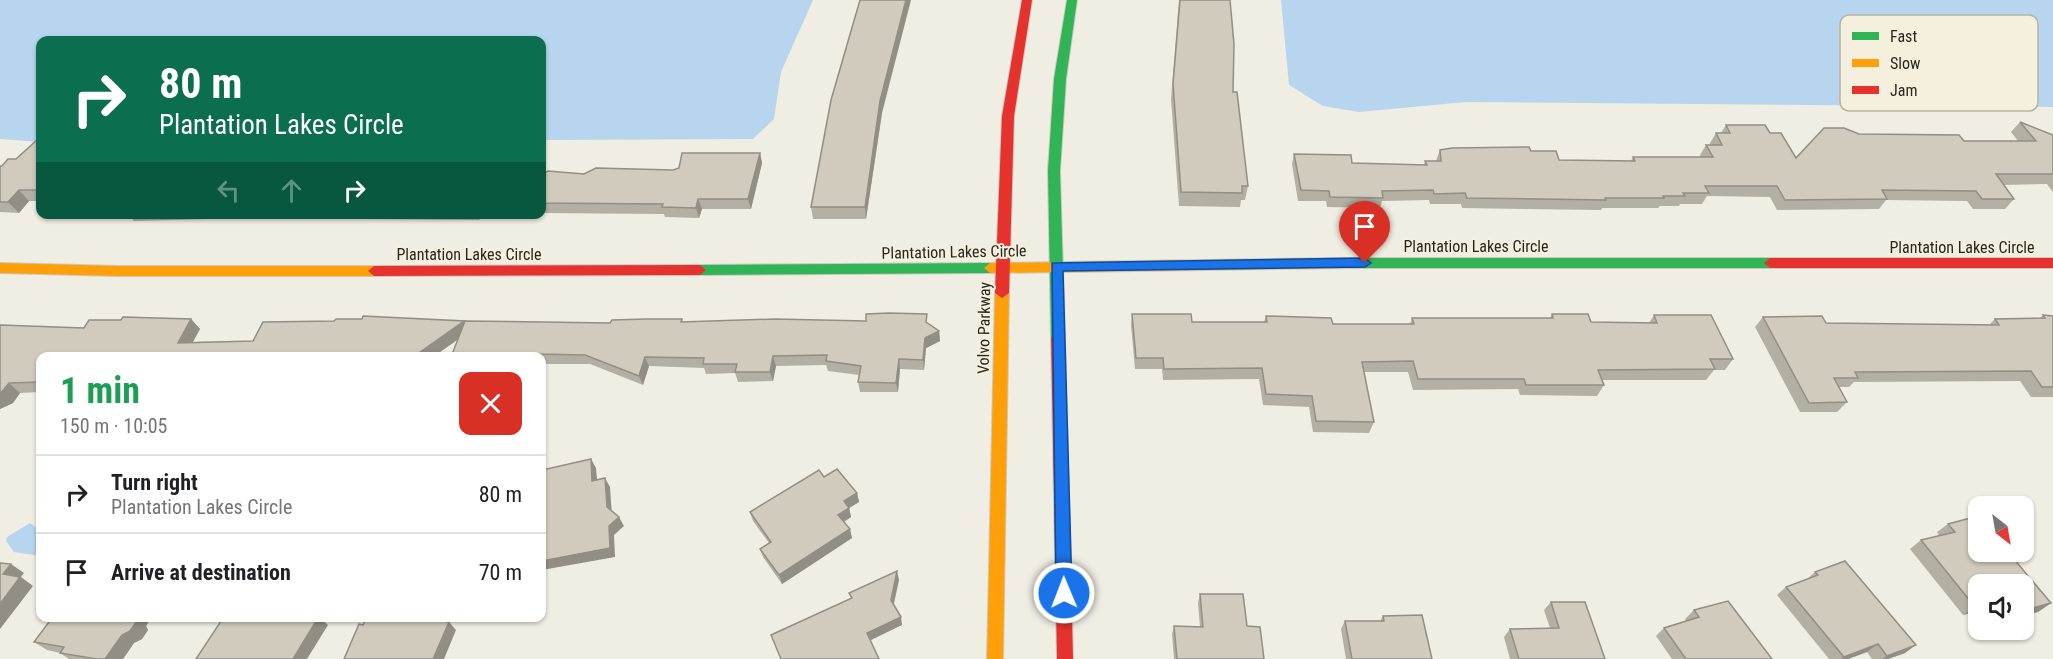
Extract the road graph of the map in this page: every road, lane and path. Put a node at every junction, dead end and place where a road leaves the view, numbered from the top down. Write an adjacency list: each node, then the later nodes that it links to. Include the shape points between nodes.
1 (1027, 0): 6 (street, Volvo Parkway, via 1008,116)
2 (1072, 0): 4 (street, via 1060,79 1053,171)
3 (2053, 263): 4 (street, Plantation Lakes Circle)
4 (1056, 266): 6 (street, Plantation Lakes Circle); 8 (street)
5 (0, 268): 6 (street, Plantation Lakes Circle)
6 (1001, 268): 7 (street, Volvo Parkway)
7 (995, 659)
8 (1065, 659)

